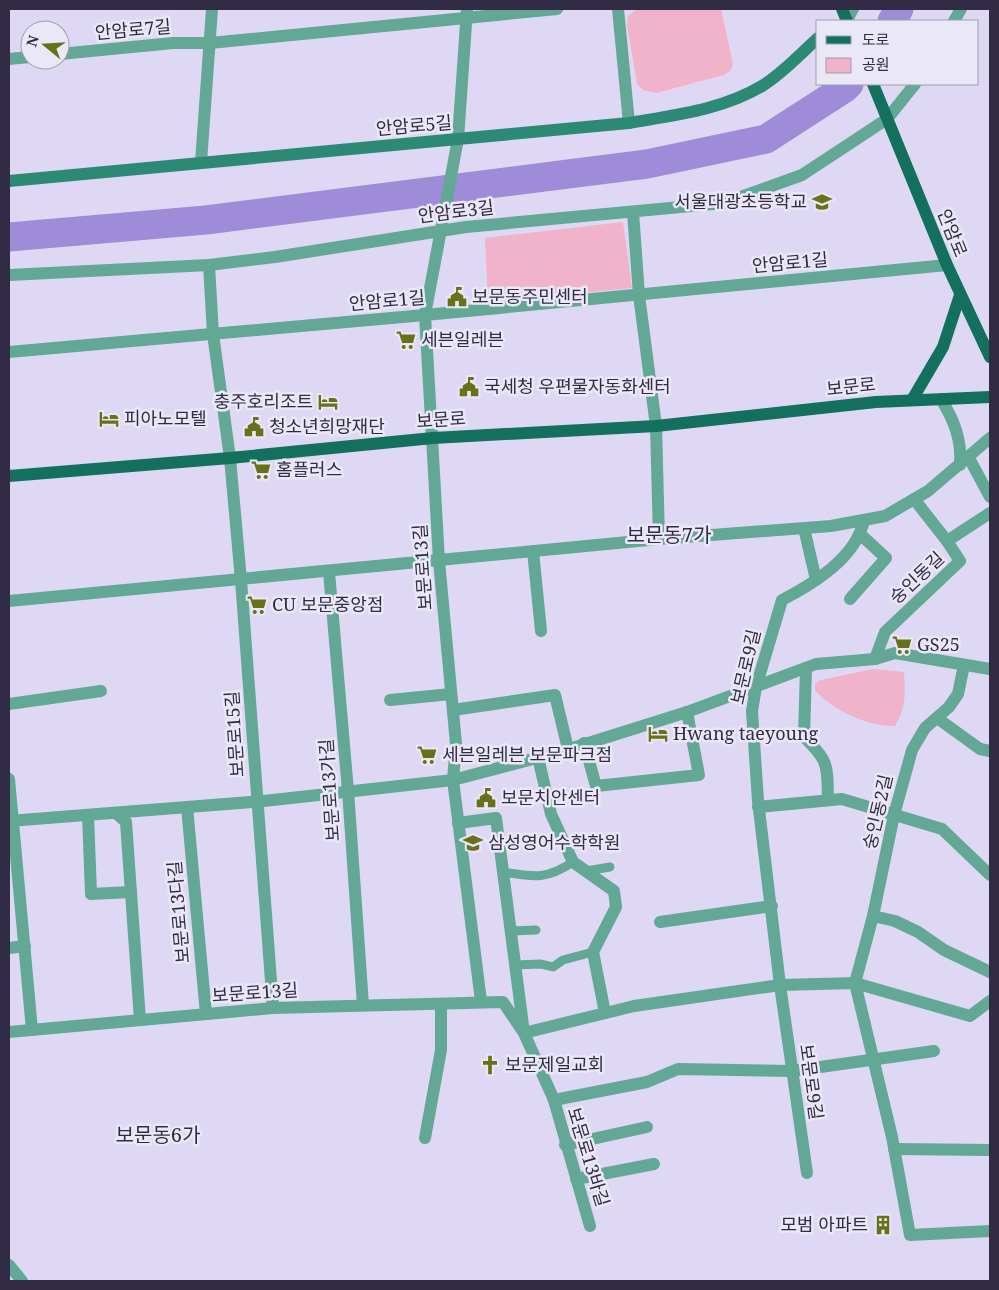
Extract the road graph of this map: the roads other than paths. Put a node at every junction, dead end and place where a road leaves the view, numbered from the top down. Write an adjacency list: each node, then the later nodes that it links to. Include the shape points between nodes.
1 (212, 9): 10 (street)
2 (557, 9): 6 (street, 안암로7길)
3 (618, 9): 15 (street)
4 (853, 9): 7 (street)
5 (961, 9): 8 (street)
6 (467, 13): 10 (street, 안암로7길); 16 (street, 보문로13길)
7 (845, 18)
8 (955, 20)
9 (816, 40): 15 (main road, 안암로5길, via 764,85 737,99 693,112)
10 (210, 44): 11 (street, 안암로7길); 17 (street)
11 (70, 53)
12 (873, 85): 14 (main road, 안암로)
13 (914, 85): 14 (street, 안암로3길)
14 (887, 120): 19 (street, 안암로3길, via 802,174 785,181 724,203); 22 (main road, 안암로)
15 (629, 123): 16 (main road, 안암로5길)
16 (458, 139): 17 (main road, 안암로5길); 20 (street, 보문로13길)
17 (201, 162): 18 (main road, 안암로5길)
18 (9, 182)
19 (633, 212): 20 (street, 안암로3길); 24 (street)
20 (441, 232): 21 (street, 안암로3길); 26 (street, 보문로13길)
21 (209, 265): 23 (street, 안암로3길); 27 (street)
22 (946, 266): 24 (street, 안암로1길); 25 (main road, 안암로)
23 (9, 275)
24 (639, 295): 26 (street, 안암로1길); 33 (street)
25 (960, 295): 29 (main road, 안암로); 32 (main road, via 943,346)
26 (425, 315): 27 (street, 안암로1길); 34 (street, 보문로13길)
27 (212, 334): 28 (street, 안암로1길); 36 (street)
28 (9, 352)
29 (990, 357)
30 (990, 397): 31 (main road, 보문로)
31 (941, 399): 32 (main road, 보문로); 37 (street, via 955,426)
32 (912, 400): 33 (main road, 보문로)
33 (656, 426): 34 (main road, 보문로); 45 (street)
34 (433, 438): 36 (main road, 보문로); 48 (street, 보문로13길)
35 (990, 438): 37 (street)
36 (230, 458): 38 (main road, 보문로); 50 (street, 보문로15길)
37 (964, 462): 39 (street); 40 (street)
38 (9, 476)
39 (990, 497)
40 (914, 499): 42 (street, via 885,516); 46 (street)
41 (990, 513): 46 (street, 숭인동길)
42 (864, 520): 43 (street); 44 (street, 보문로9길)
43 (804, 528): 45 (street); 51 (street)
44 (860, 534): 51 (street, 보문로9길); 52 (street, via 886,558)
45 (659, 539): 47 (street)
46 (947, 541): 55 (street, 숭인동길, via 960,561 885,632)
47 (533, 551): 48 (street); 54 (street)
48 (439, 561): 49 (street); 61 (street, 보문로13길)
49 (330, 572): 50 (street); 73 (street, 보문로13가길)
50 (241, 580): 53 (street); 75 (street, 보문로15길)
51 (816, 580): 59 (street, 보문로9길, via 782,600)
52 (850, 599)
53 (9, 601)
54 (541, 632)
55 (875, 659): 56 (street, via 895,653); 57 (street, via 816,664)
56 (964, 665): 58 (street); 66 (street, 숭인동2길, via 958,694)
57 (806, 668): 59 (street); 74 (street, via 804,737 820,752 827,765)
58 (990, 669)
59 (756, 687): 65 (street); 77 (street, 보문로9길, via 752,711)
60 (101, 691): 63 (street)
61 (451, 694): 62 (street); 64 (street, 보문로13길)
62 (390, 700)
63 (9, 704)
64 (453, 710): 68 (street, via 555,695); 72 (street, 보문로13길, via 456,744)
65 (686, 712): 67 (street); 67 (street, via 699,775 596,786)
66 (937, 718): 69 (street, via 980,749); 80 (street, 숭인동2길, via 925,728 912,750)
67 (584, 743): 68 (street)
68 (568, 749): 70 (street)
69 (990, 752)
70 (538, 757): 72 (street); 84 (street, via 551,814)
71 (9, 779): 81 (street)
72 (453, 780): 73 (street); 82 (street, 보문로13길)
73 (348, 791): 75 (street); 106 (street, 보문로13가길)
74 (828, 800): 77 (street); 80 (street, via 842,799)
75 (258, 802): 76 (street); 107 (street, 보문로15길)
76 (187, 807): 78 (street); 109 (street, 보문로13다길)
77 (758, 807): 91 (street, 보문로9길)
78 (116, 813): 79 (street); 90 (street, via 126,822)
79 (88, 815): 81 (street); 90 (street, via 91,894)
80 (894, 815): 89 (street, via 942,829); 92 (street, 숭인동2길)
81 (11, 821): 96 (street)
82 (458, 823): 88 (street, 보문로13길, via 496,818); 103 (street, 보문로13길)
83 (584, 840): 84 (lane)
84 (565, 844): 85 (street)
85 (573, 862): 87 (street); 88 (lane, via 558,872 537,878)
86 (610, 867): 87 (lane)
87 (586, 871): 98 (street, via 614,891 616,907)
88 (503, 872): 95 (street, 보문로13길)
89 (990, 875)
90 (131, 892): 110 (street)
91 (772, 906): 93 (street); 102 (street, 보문로9길)
92 (872, 916): 100 (street, via 910,928 944,950); 101 (street, 숭인동2길)
93 (660, 922)
94 (536, 930): 95 (lane)
95 (510, 932): 99 (street, 보문로13길)
96 (25, 946): 97 (street); 111 (street)
97 (9, 948)
98 (593, 952): 99 (lane, via 562,960 553,967); 108 (street)
99 (515, 965): 113 (street, 보문로13길)
100 (990, 972)
101 (855, 983): 102 (street); 104 (street, via 970,1016); 115 (street, 숭인동2길)
102 (780, 985): 108 (street); 116 (street, 보문로9길)
103 (481, 1001): 105 (street, 보문로13길); 113 (street, 보문로13길, via 503,1002)
104 (990, 1001)
105 (441, 1004): 106 (street, 보문로13길); 119 (street, via 441,1050)
106 (362, 1005): 107 (street, 보문로13길)
107 (273, 1008): 109 (street, 보문로13길)
108 (605, 1013): 113 (street)
109 (206, 1014): 110 (street, 보문로13길)
110 (140, 1020): 111 (street, 보문로13길)
111 (32, 1030): 112 (street, 보문로13길)
112 (9, 1032)
113 (524, 1033): 117 (street, 보문로13길)
114 (934, 1052): 115 (street)
115 (873, 1061): 116 (street); 121 (street, 숭인동2길)
116 (792, 1071): 117 (street, 보문로13바길, via 678,1069 647,1082); 124 (street, 보문로9길)
117 (554, 1100): 120 (street, 보문로13바길)
118 (646, 1127): 120 (street)
119 (425, 1138)
120 (565, 1144): 125 (street, 보문로13바길)
121 (894, 1149): 122 (street); 127 (street, 숭인동2길, via 910,1235)
122 (990, 1150)
123 (654, 1164): 125 (street)
124 (807, 1173)
125 (576, 1179): 126 (street, 보문로13바길)
126 (590, 1226)
127 (990, 1231)
128 (9, 1265): 129 (street)
129 (22, 1281)

